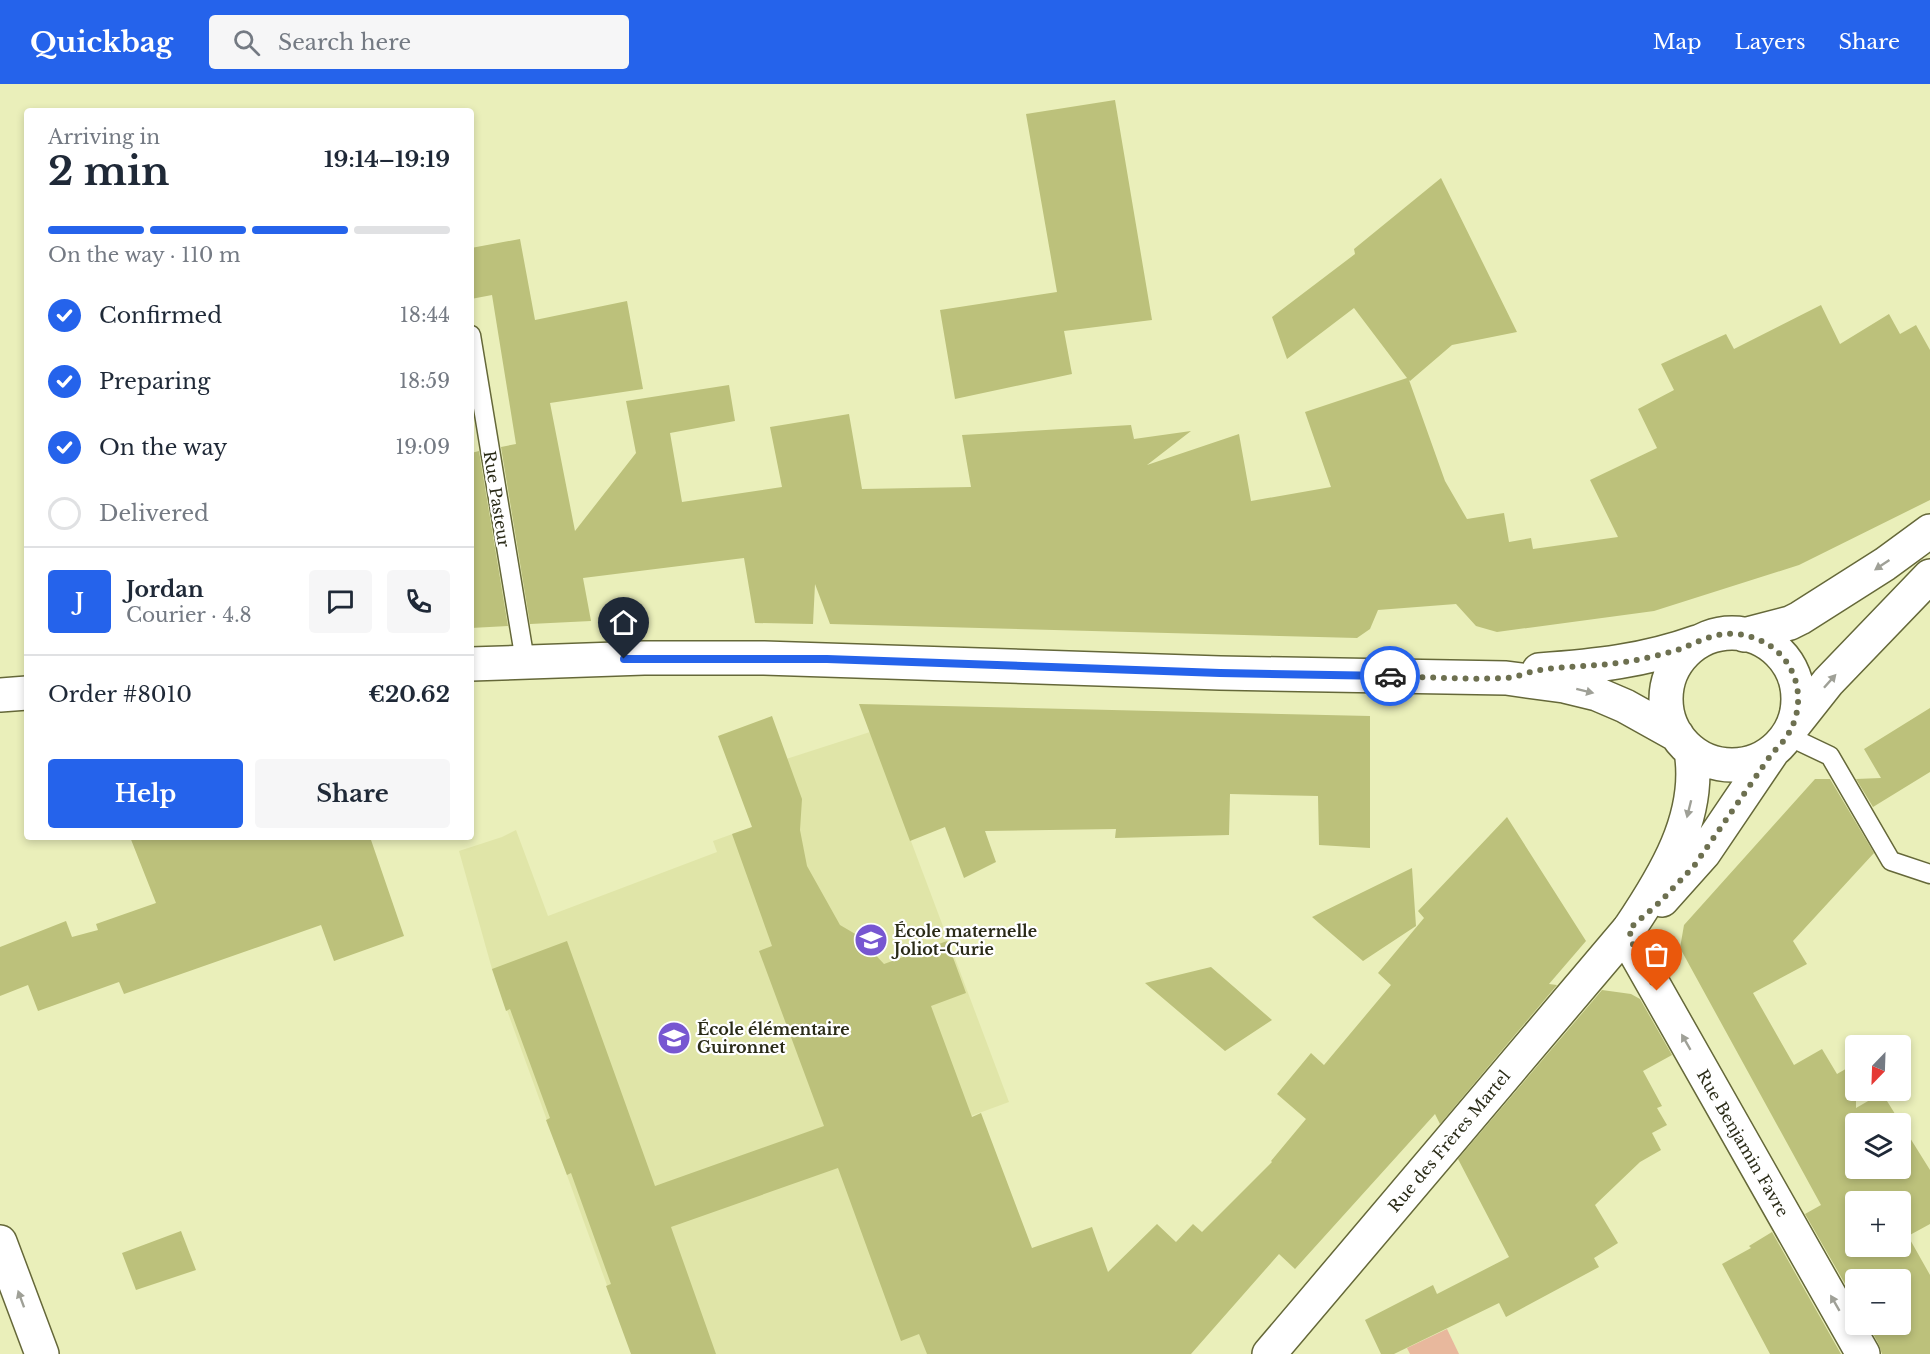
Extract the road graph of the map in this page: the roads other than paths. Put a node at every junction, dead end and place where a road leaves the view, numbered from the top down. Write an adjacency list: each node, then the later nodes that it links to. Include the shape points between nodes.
1 (474, 353): 6 (lane, Rue Pasteur)
2 (1930, 531): 4 (street, one-way to 4, via 1800,618)
3 (1930, 576): 11 (street, Rue des Frères Martel, one-way to 3, via 1828,682)
4 (1744, 634): 5 (street, via 1722,634); 11 (street, via 1774,647 1793,673 1798,694 1797,716)
5 (1702, 641): 8 (street, via 1638,660 1535,671); 12 (street, via 1678,662 1669,682 1666,704 1672,725)
6 (525, 661): 7 (street); 8 (street, via 785,658)
7 (474, 664)
8 (1506, 678): 12 (street, one-way to 12, via 1597,694)
9 (24, 693): 10 (street)
10 (0, 695)
11 (1784, 738): 12 (street, via 1753,762 1732,765 1710,762); 13 (lane, via 1830,756 1891,861); 14 (street, Rue des Frères Martel, via 1694,866)
12 (1684, 743): 14 (street, Rue des Frères Martel, one-way to 14, via 1695,772 1685,823 1663,875)
13 (1930, 874)
14 (1629, 929): 17 (street, Rue des Frères Martel); 18 (street, Rue Benjamin Favre, one-way to 14, via 1635,952)
15 (0, 1242): 16 (street, one-way to 15)
16 (42, 1354)
17 (1269, 1354)
18 (1863, 1354)

